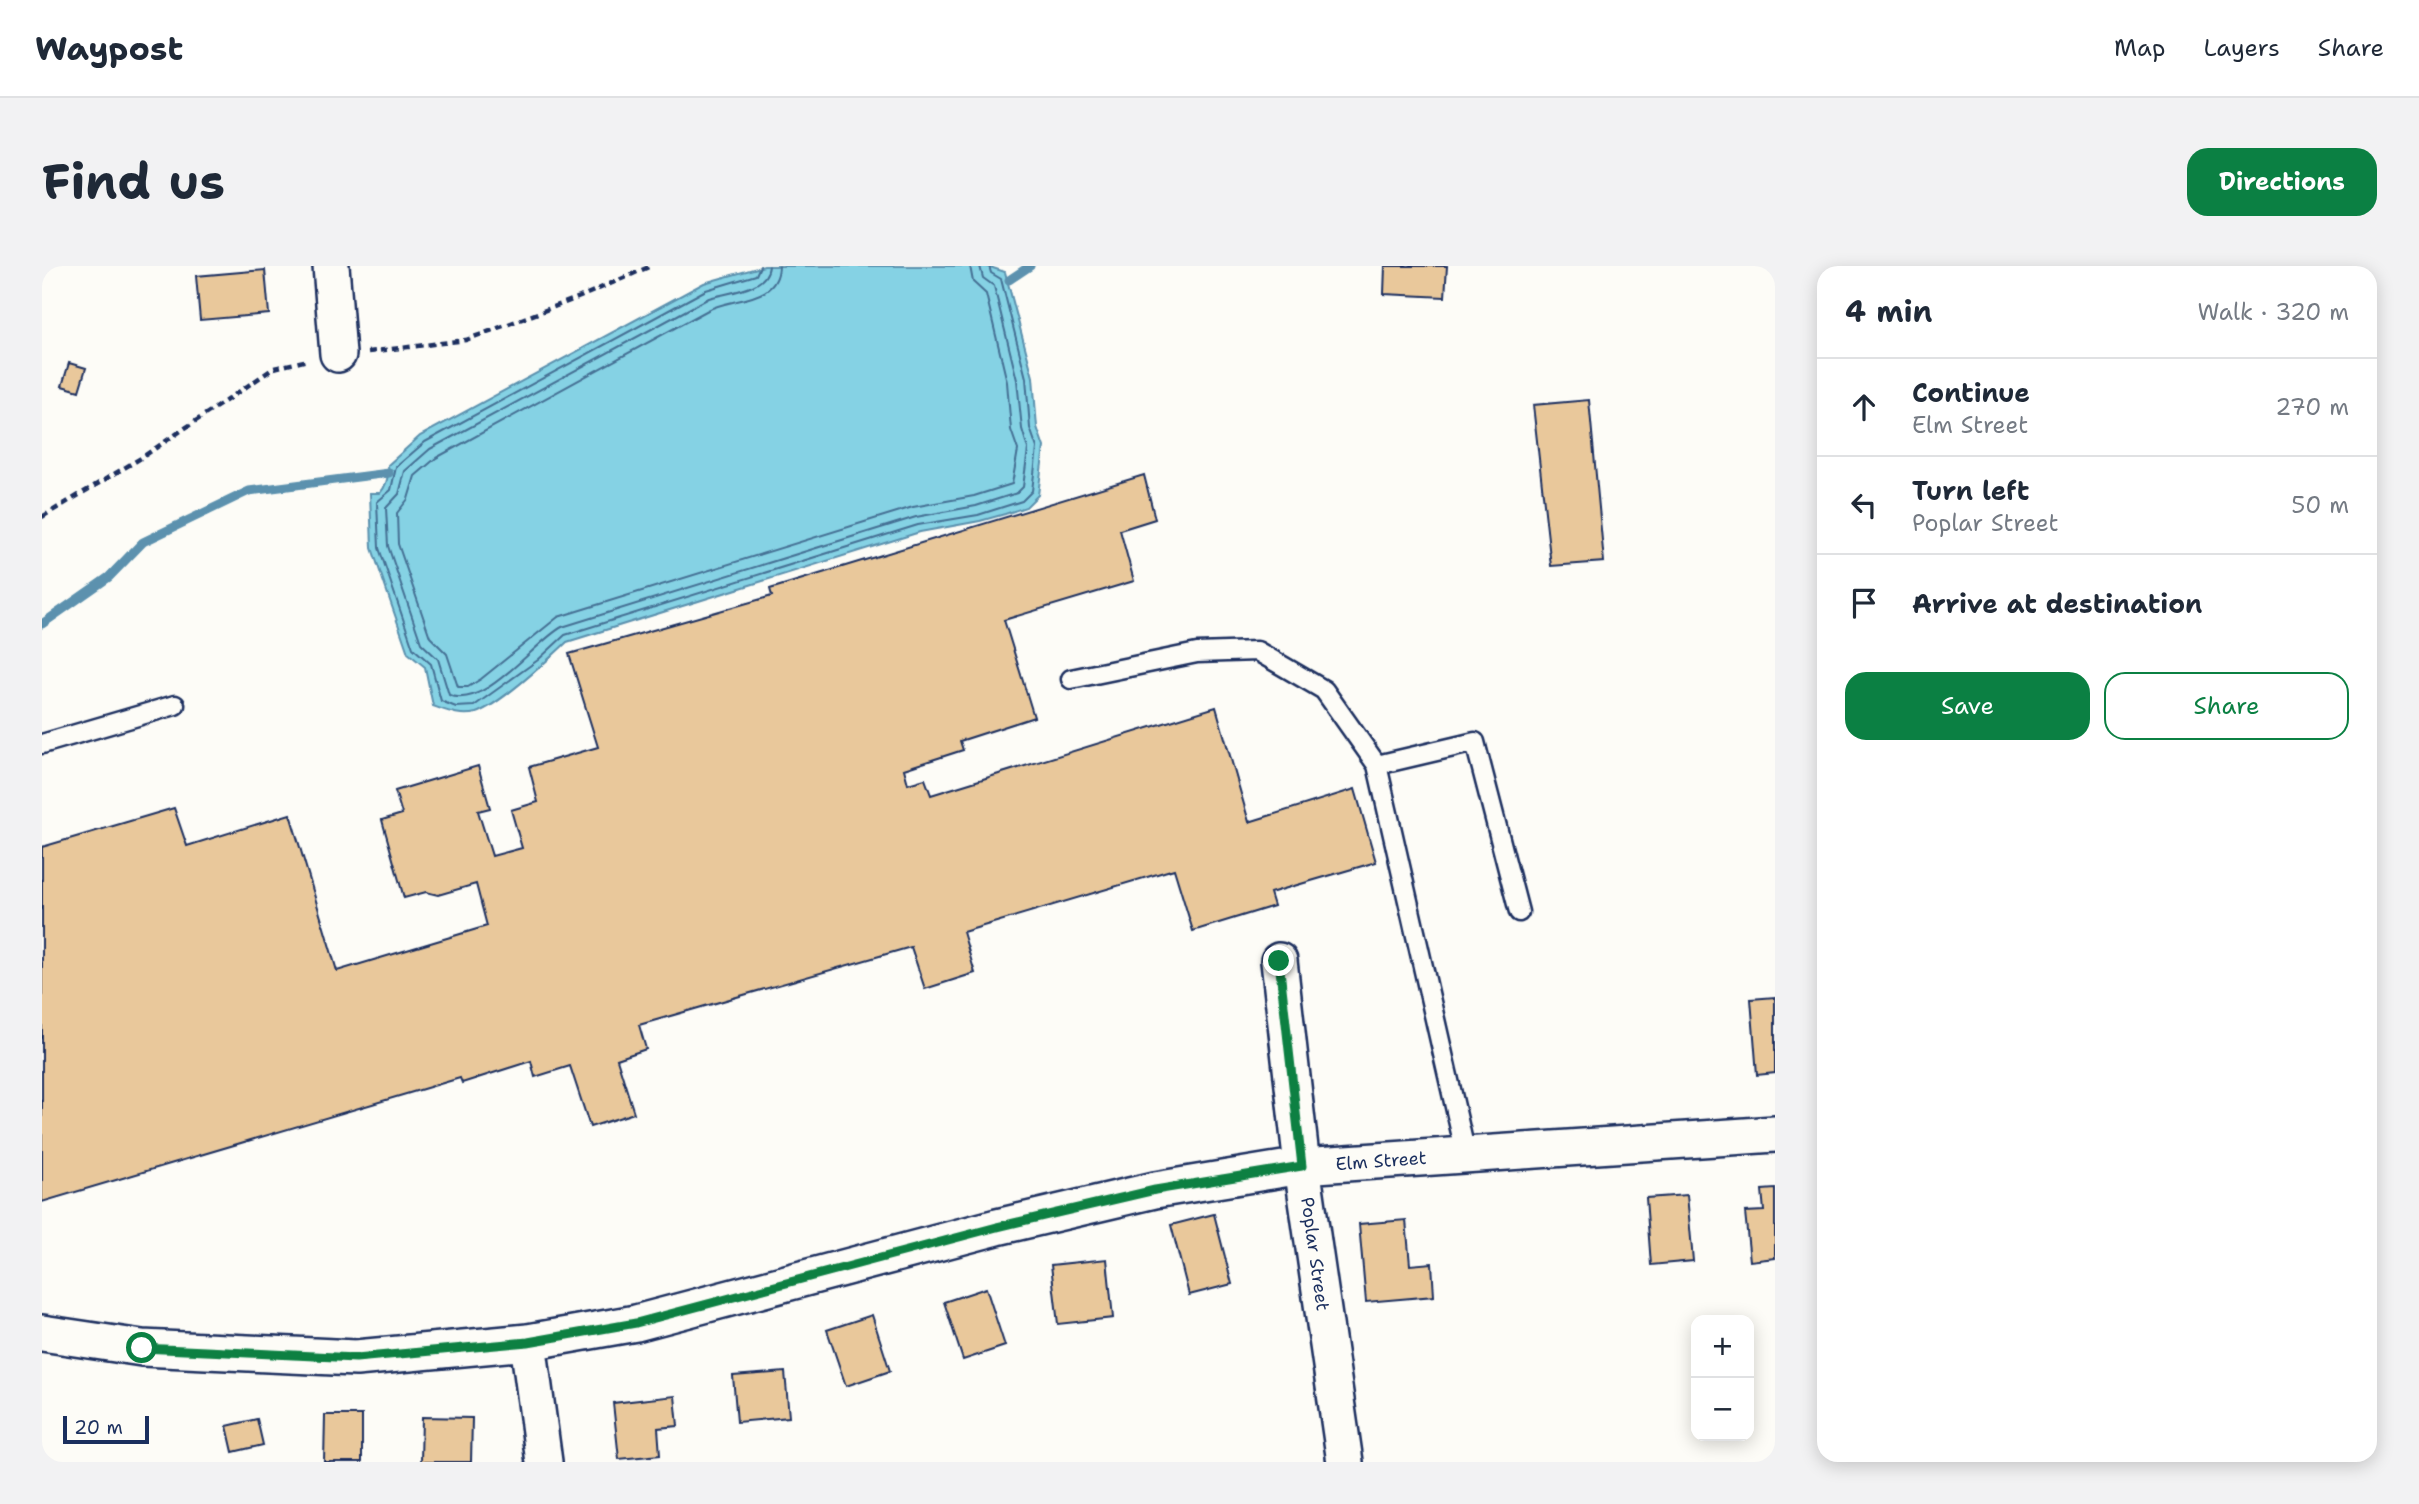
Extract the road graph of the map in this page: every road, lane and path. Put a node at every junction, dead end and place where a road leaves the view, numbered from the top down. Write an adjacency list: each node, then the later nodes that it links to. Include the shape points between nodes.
1 (331, 266): 2 (street)
2 (338, 354)
3 (1071, 679): 6 (lane, via 1197,653 1257,651 1324,690)
4 (175, 705): 5 (lane)
5 (42, 744)
6 (1377, 765): 7 (lane, via 1475,742); 10 (lane)
7 (1520, 912)
8 (1279, 961): 11 (street, Poplar Street)
9 (1775, 1134): 10 (street, Elm Street)
10 (1466, 1155): 11 (street, Elm Street)
11 (1302, 1166): 13 (street, Elm Street, via 1155,1190 636,1323); 15 (street, Poplar Street)
12 (42, 1333): 13 (street, Elm Street, via 142,1348 356,1358)
13 (528, 1342): 14 (street)
14 (544, 1462)
15 (1345, 1462)

